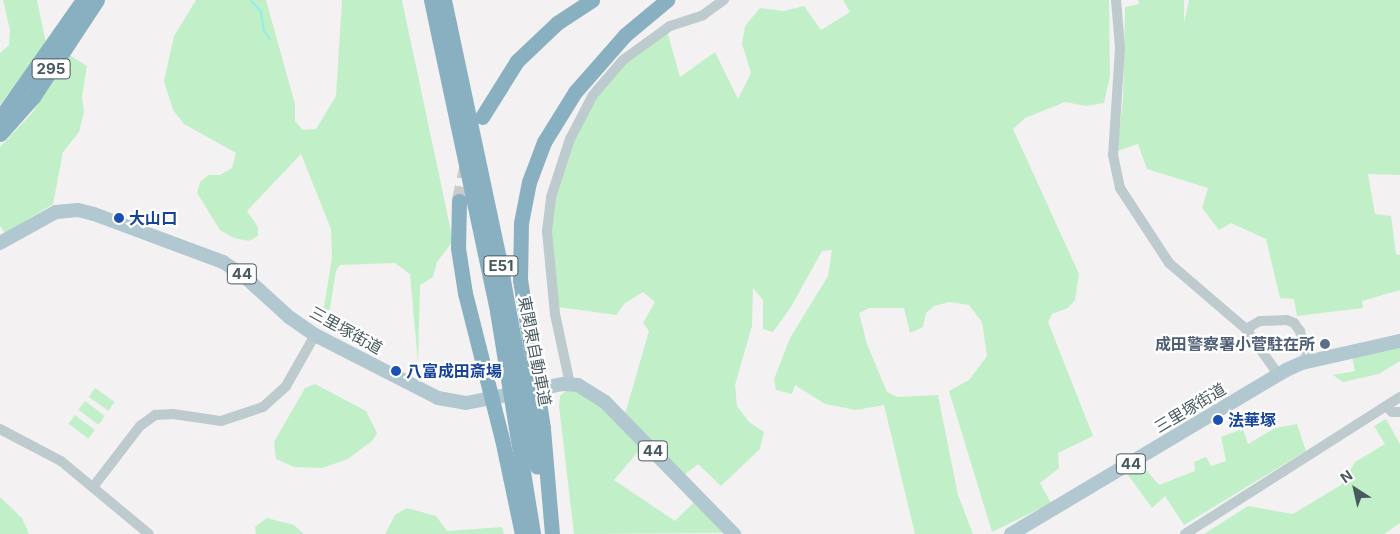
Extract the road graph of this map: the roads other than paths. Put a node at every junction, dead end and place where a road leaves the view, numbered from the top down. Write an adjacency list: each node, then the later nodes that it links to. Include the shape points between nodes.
1 (83, 0): 10 (highway, 295)
2 (97, 0): 11 (highway, 295, via 33,97)
3 (431, 0): 27 (highway, 東関東自動車道 / E51, via 497,311)
4 (444, 0): 28 (highway, 東関東自動車道 / E51, via 518,354)
5 (592, 0): 9 (highway, via 557,23 517,61)
6 (667, 0): 29 (highway, via 625,35 575,92 544,142 529,182 521,223 520,280 543,428)
7 (724, 0): 19 (street, via 703,15 670,26 623,60 593,94 570,138 551,197 547,231 555,314)
8 (1116, 0): 14 (street, via 1120,48 1112,155 1120,188 1168,263)
9 (482, 117)
10 (0, 118)
11 (0, 134)
12 (459, 201): 26 (highway, via 458,240 465,293)
13 (0, 243): 15 (main road, 三里塚街道 / 44, via 56,212 78,210 94,214 229,266)
14 (1246, 329): 17 (street, via 1260,321 1287,320 1294,323 1300,331); 18 (street)
15 (315, 335): 19 (main road, 三里塚街道 / 44, via 438,398 466,403); 24 (street, via 286,386 262,407 222,421 173,414 155,415 140,426)
16 (1400, 341): 17 (main road, 三里塚街道 / 44)
17 (1308, 362): 18 (main road, 三里塚街道 / 44)
18 (1278, 374): 31 (main road, 三里塚街道 / 44)
19 (567, 384): 30 (main road, 44, via 582,387 605,402)
20 (1400, 397): 21 (street)
21 (1386, 406): 22 (street, via 1392,412); 32 (street)
22 (1400, 412)
23 (0, 429): 24 (street, via 47,452)
24 (93, 487): 25 (street)
25 (149, 534)
26 (522, 534)
27 (533, 534)
28 (547, 534)
29 (552, 534)
30 (734, 534)
31 (1011, 534)
32 (1185, 534)

